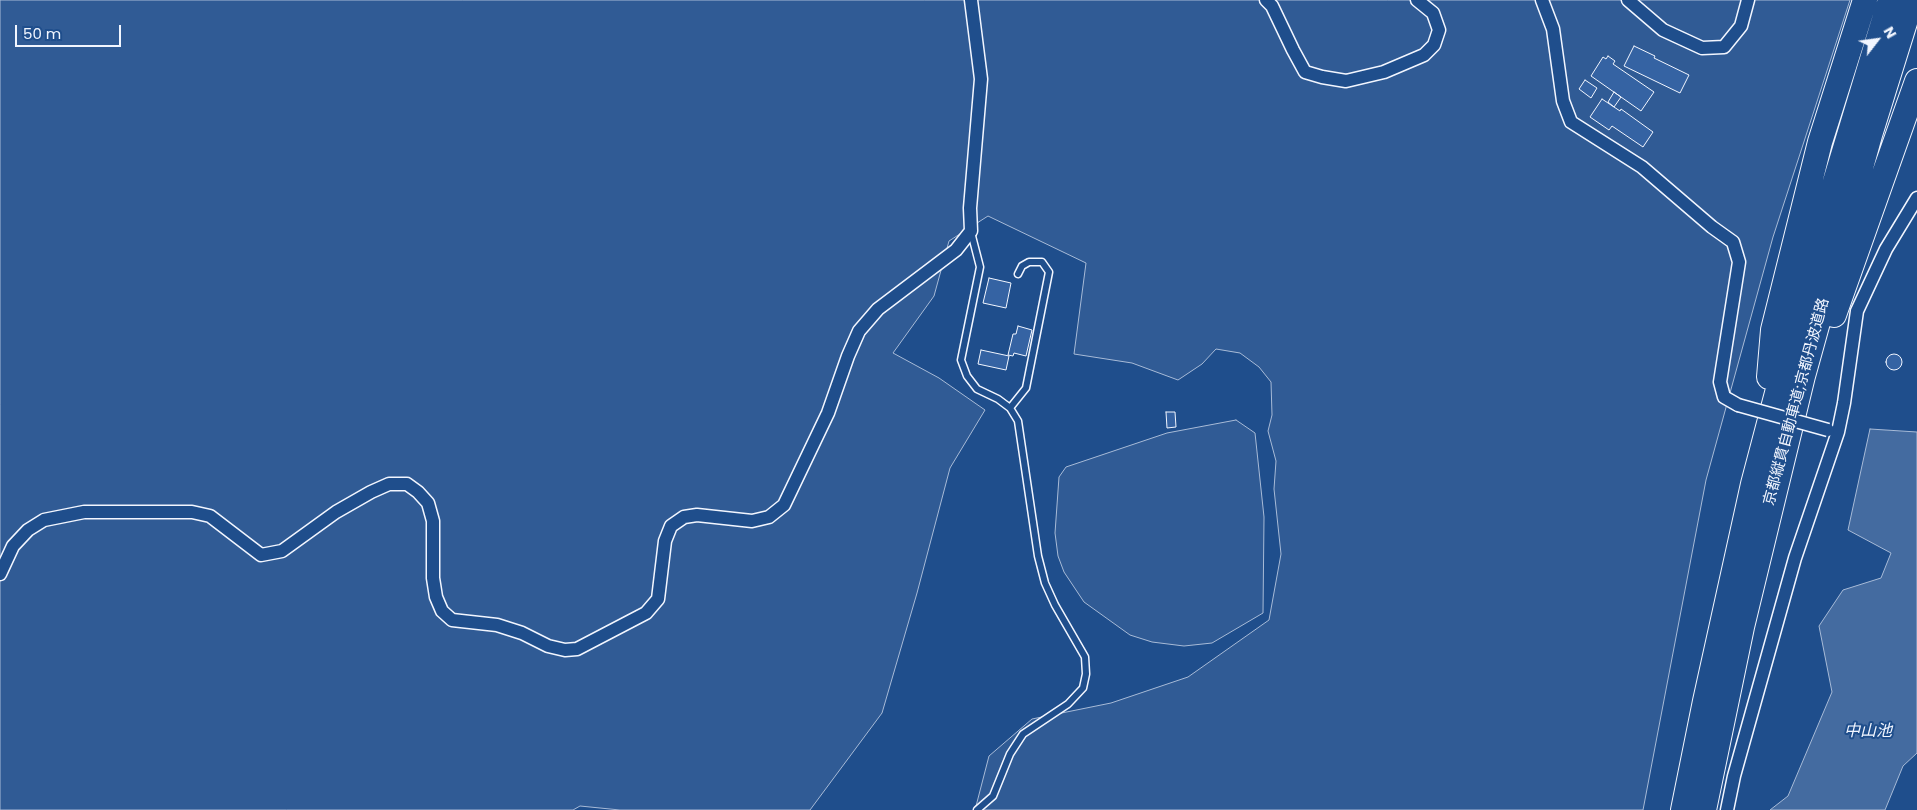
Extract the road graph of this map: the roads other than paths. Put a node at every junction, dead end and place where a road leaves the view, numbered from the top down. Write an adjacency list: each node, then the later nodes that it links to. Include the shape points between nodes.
1 (971, 0): 12 (street, via 981,79 970,208)
2 (1266, 0): 3 (street, via 1305,72 1346,81 1384,72 1424,55 1434,45 1439,30 1433,13)
3 (1417, 0)
4 (1542, 0): 15 (street, bridge, via 1553,29 1563,101 1570,122 1642,167 1733,242 1739,262 1720,382 1724,397 1738,405)
5 (1628, 0): 6 (street, via 1663,30 1702,48 1724,47 1741,26)
6 (1748, 0)
7 (1865, 0): 16 (highway, via 1820,142 1773,330)
8 (1890, 0): 16 (highway, 京都縦貫自動車道;京都丹波道路, via 1817,241)
9 (1912, 0): 18 (highway, 京都縦貫自動車道;京都丹波道路, via 1833,266)
10 (1917, 81): 18 (highway, via 1824,345)
11 (1917, 198): 15 (street, via 1886,249 1857,311 1844,403)
12 (971, 231): 14 (lane, via 980,266 961,360 967,376 978,389); 17 (street, via 956,250 878,309 859,331 828,413 784,505 769,517 752,521 697,515 684,517 671,526 665,540 658,598 652,606 577,649 548,646 497,624 452,620 442,611 433,578 434,521 428,503 407,484 389,484 371,492 336,512 282,551 262,555 210,516 192,512 84,512 44,520 28,530 13,546)
13 (1018, 274): 14 (lane, via 1029,262 1042,262 1049,272 1026,388)
14 (1010, 408): 19 (lane, via 1018,421 1023,445 1038,556 1045,583 1084,657 1086,674 1083,688 1068,704 1023,734 1010,754 993,796)
15 (1833, 431): 22 (street)
16 (1763, 446): 20 (highway, 京都縦貫自動車道;京都丹波道路)
17 (0, 574)
18 (1742, 627): 21 (highway, 京都縦貫自動車道;京都丹波道路)
19 (978, 810)
20 (1683, 810)
21 (1704, 810)
22 (1727, 810)

